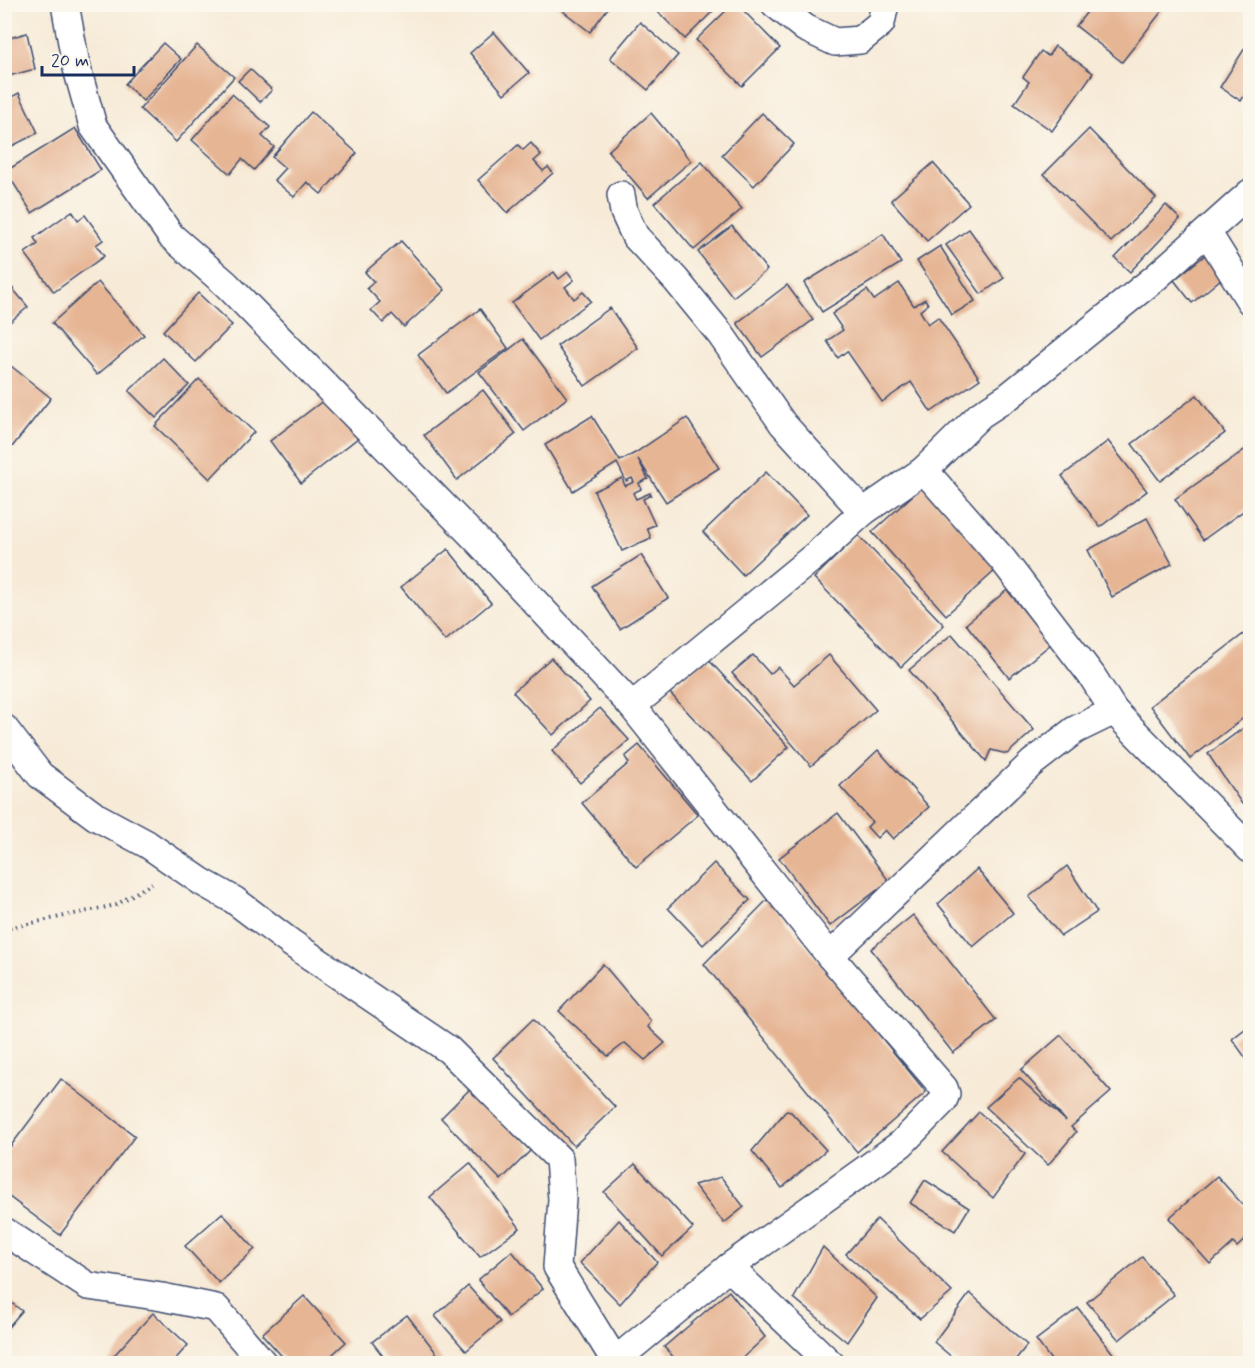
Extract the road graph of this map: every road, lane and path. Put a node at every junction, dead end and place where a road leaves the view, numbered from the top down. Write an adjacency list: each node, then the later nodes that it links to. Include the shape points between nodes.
1 (65, 4): 10 (street, via 93,126 171,236 226,284 479,542)
2 (776, 4): 3 (street, via 806,28 835,42 860,40 881,23)
3 (885, 4)
4 (1251, 193): 6 (street)
5 (621, 195): 9 (street, via 635,236 721,335 783,424)
6 (1207, 232): 7 (street); 8 (street, via 1010,396 980,415)
7 (1251, 301)
8 (924, 470): 9 (street); 11 (street, via 1003,560 1092,676)
9 (863, 512): 10 (street)
10 (632, 706): 16 (street)
11 (1114, 711): 13 (street); 16 (street, via 1076,730 1032,763)
12 (4, 729): 14 (street, via 40,775 95,816)
13 (1251, 849)
14 (181, 865): 15 (path, via 116,905); 19 (street, via 449,1050 560,1159 562,1199 557,1267)
15 (4, 929)
16 (830, 956): 18 (street, via 946,1094 901,1144)
17 (4, 1231): 20 (street, via 88,1286 216,1308)
18 (729, 1267): 19 (street); 21 (street)
19 (612, 1361)
20 (264, 1364)
21 (831, 1364)

